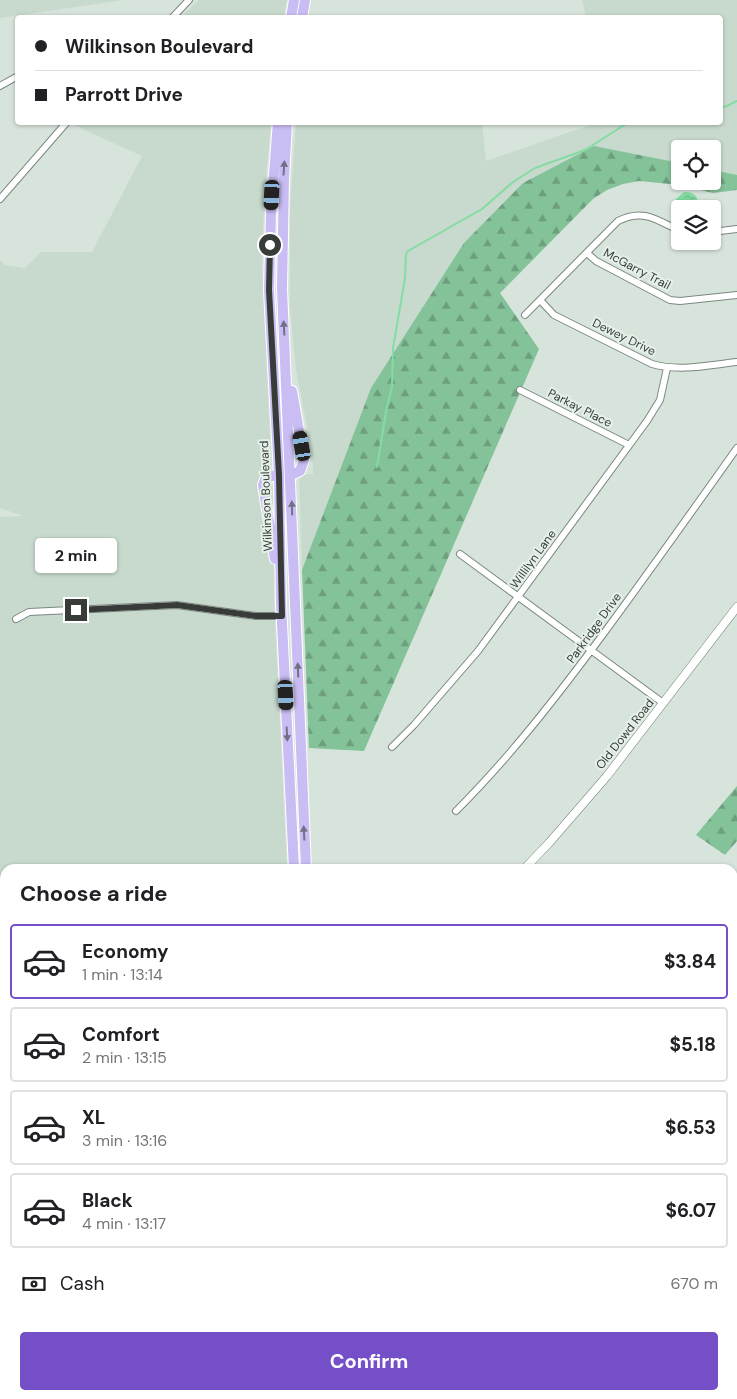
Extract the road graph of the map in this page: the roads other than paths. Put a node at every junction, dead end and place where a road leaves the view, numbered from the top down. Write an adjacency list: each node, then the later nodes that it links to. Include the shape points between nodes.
1 (189, 0): 4 (street)
2 (294, 0): 5 (main road)
3 (305, 0): 6 (main road)
4 (175, 15)
5 (292, 15)
6 (302, 15)
7 (15, 78): 8 (street)
8 (0, 86)
9 (64, 125): 12 (street)
10 (278, 125): 13 (main road, Wilkinson Boulevard)
11 (287, 125): 14 (main road, one-way to 11)
12 (0, 199)
13 (271, 214): 14 (street); 27 (main road, Wilkinson Boulevard, via 269,290)
14 (283, 214): 28 (main road, one-way to 14, via 300,471 304,460 285,346)
15 (671, 227): 18 (street, via 648,216 627,216)
16 (737, 229): 17 (street)
17 (721, 231)
18 (587, 253): 19 (street, McGarry Trail, via 596,261 670,300); 20 (street)
19 (737, 295)
20 (540, 300): 21 (street); 23 (street, Dewey Drive, via 554,315 652,364)
21 (525, 316)
22 (737, 362): 23 (street, Dewey Drive)
23 (667, 368): 25 (street, Willilyn Lane, via 660,400)
24 (520, 390): 25 (street, Parkay Place)
25 (629, 445): 30 (street, Willilyn Lane)
26 (737, 448): 37 (street, Parkridge Drive)
27 (279, 475): 28 (street); 31 (main road, Wilkinson Boulevard); 31 (main road, via 266,477 263,485)
28 (291, 475): 42 (main road, Wilkinson Boulevard, one-way to 28)
29 (460, 554): 30 (street)
30 (518, 597): 37 (street); 39 (street, Willilyn Lane, via 449,686)
31 (281, 603): 33 (main road, Wilkinson Boulevard)
32 (737, 607): 34 (street, Old Dowd Road)
33 (282, 616): 35 (street, via 256,616 177,605 29,612); 41 (main road, Wilkinson Boulevard, one-way to 41)
34 (730, 617): 36 (street); 38 (street, Old Dowd Road)
35 (16, 619)
36 (737, 622)
37 (592, 650): 38 (street); 40 (street, Parkridge Drive, via 506,757)
38 (664, 703): 43 (street, Old Dowd Road, via 607,776)
39 (392, 747)
40 (456, 811)
41 (294, 864)
42 (306, 864)
43 (529, 864)

